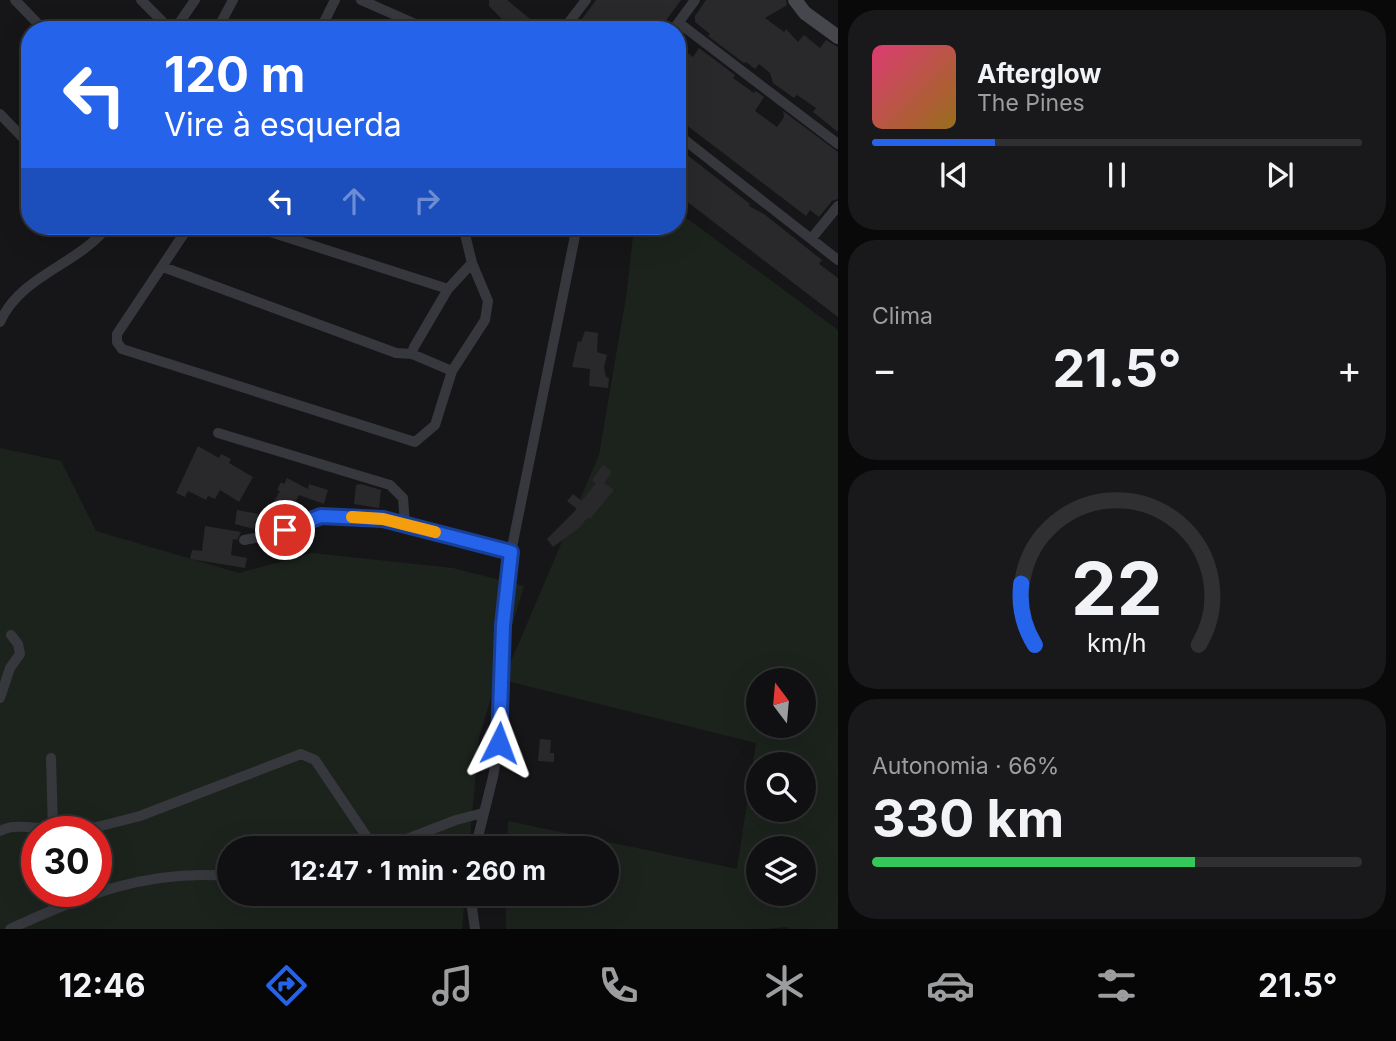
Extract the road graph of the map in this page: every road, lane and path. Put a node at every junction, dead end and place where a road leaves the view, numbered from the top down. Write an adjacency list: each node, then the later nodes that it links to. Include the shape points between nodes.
1 (15, 0): 10 (street)
2 (141, 0): 11 (street)
3 (195, 0): 12 (street)
4 (233, 0): 13 (street)
5 (335, 0): 14 (street)
6 (361, 0): 15 (street)
7 (586, 0): 16 (street)
8 (695, 0): 17 (street)
9 (794, 0): 19 (main road)
10 (35, 21)
11 (162, 21)
12 (182, 21)
13 (222, 21)
14 (324, 21)
15 (409, 21)
16 (570, 21)
17 (680, 21)
18 (686, 33): 23 (street)
19 (838, 37)
20 (0, 114): 21 (street)
21 (21, 135)
22 (686, 141): 30 (street)
23 (838, 144)
24 (838, 206): 30 (street)
25 (100, 235): 35 (street, via 82,253 39,278)
26 (183, 235): 33 (street)
27 (280, 235): 34 (street)
28 (465, 235): 32 (street)
29 (575, 235): 41 (street)
30 (811, 239): 31 (street)
31 (838, 260)
32 (472, 263): 34 (street); 37 (street, via 488,301 485,320)
33 (163, 267): 36 (street, via 396,353); 37 (street, via 117,334 122,349 415,442 435,425)
34 (447, 289): 36 (street)
35 (0, 322)
36 (412, 354): 37 (street)
37 (452, 371)
38 (218, 433): 39 (street, via 390,485 403,498)
39 (405, 524): 40 (street, via 321,516 272,535); 41 (street)
40 (244, 540)
41 (511, 552): 45 (street, via 499,743)
42 (10, 635): 43 (street, via 20,654)
43 (0, 698)
44 (51, 758): 46 (street)
45 (483, 813): 51 (street); 52 (street)
46 (53, 816)
47 (112, 824): 50 (street, via 301,754 315,760)
48 (21, 827): 49 (street)
49 (0, 831)
50 (366, 836)
51 (413, 836)
52 (478, 836)
53 (217, 875): 54 (street, via 153,878)
54 (112, 887)
55 (472, 906): 58 (street)
56 (53, 907): 57 (street)
57 (10, 929)
58 (475, 929)

